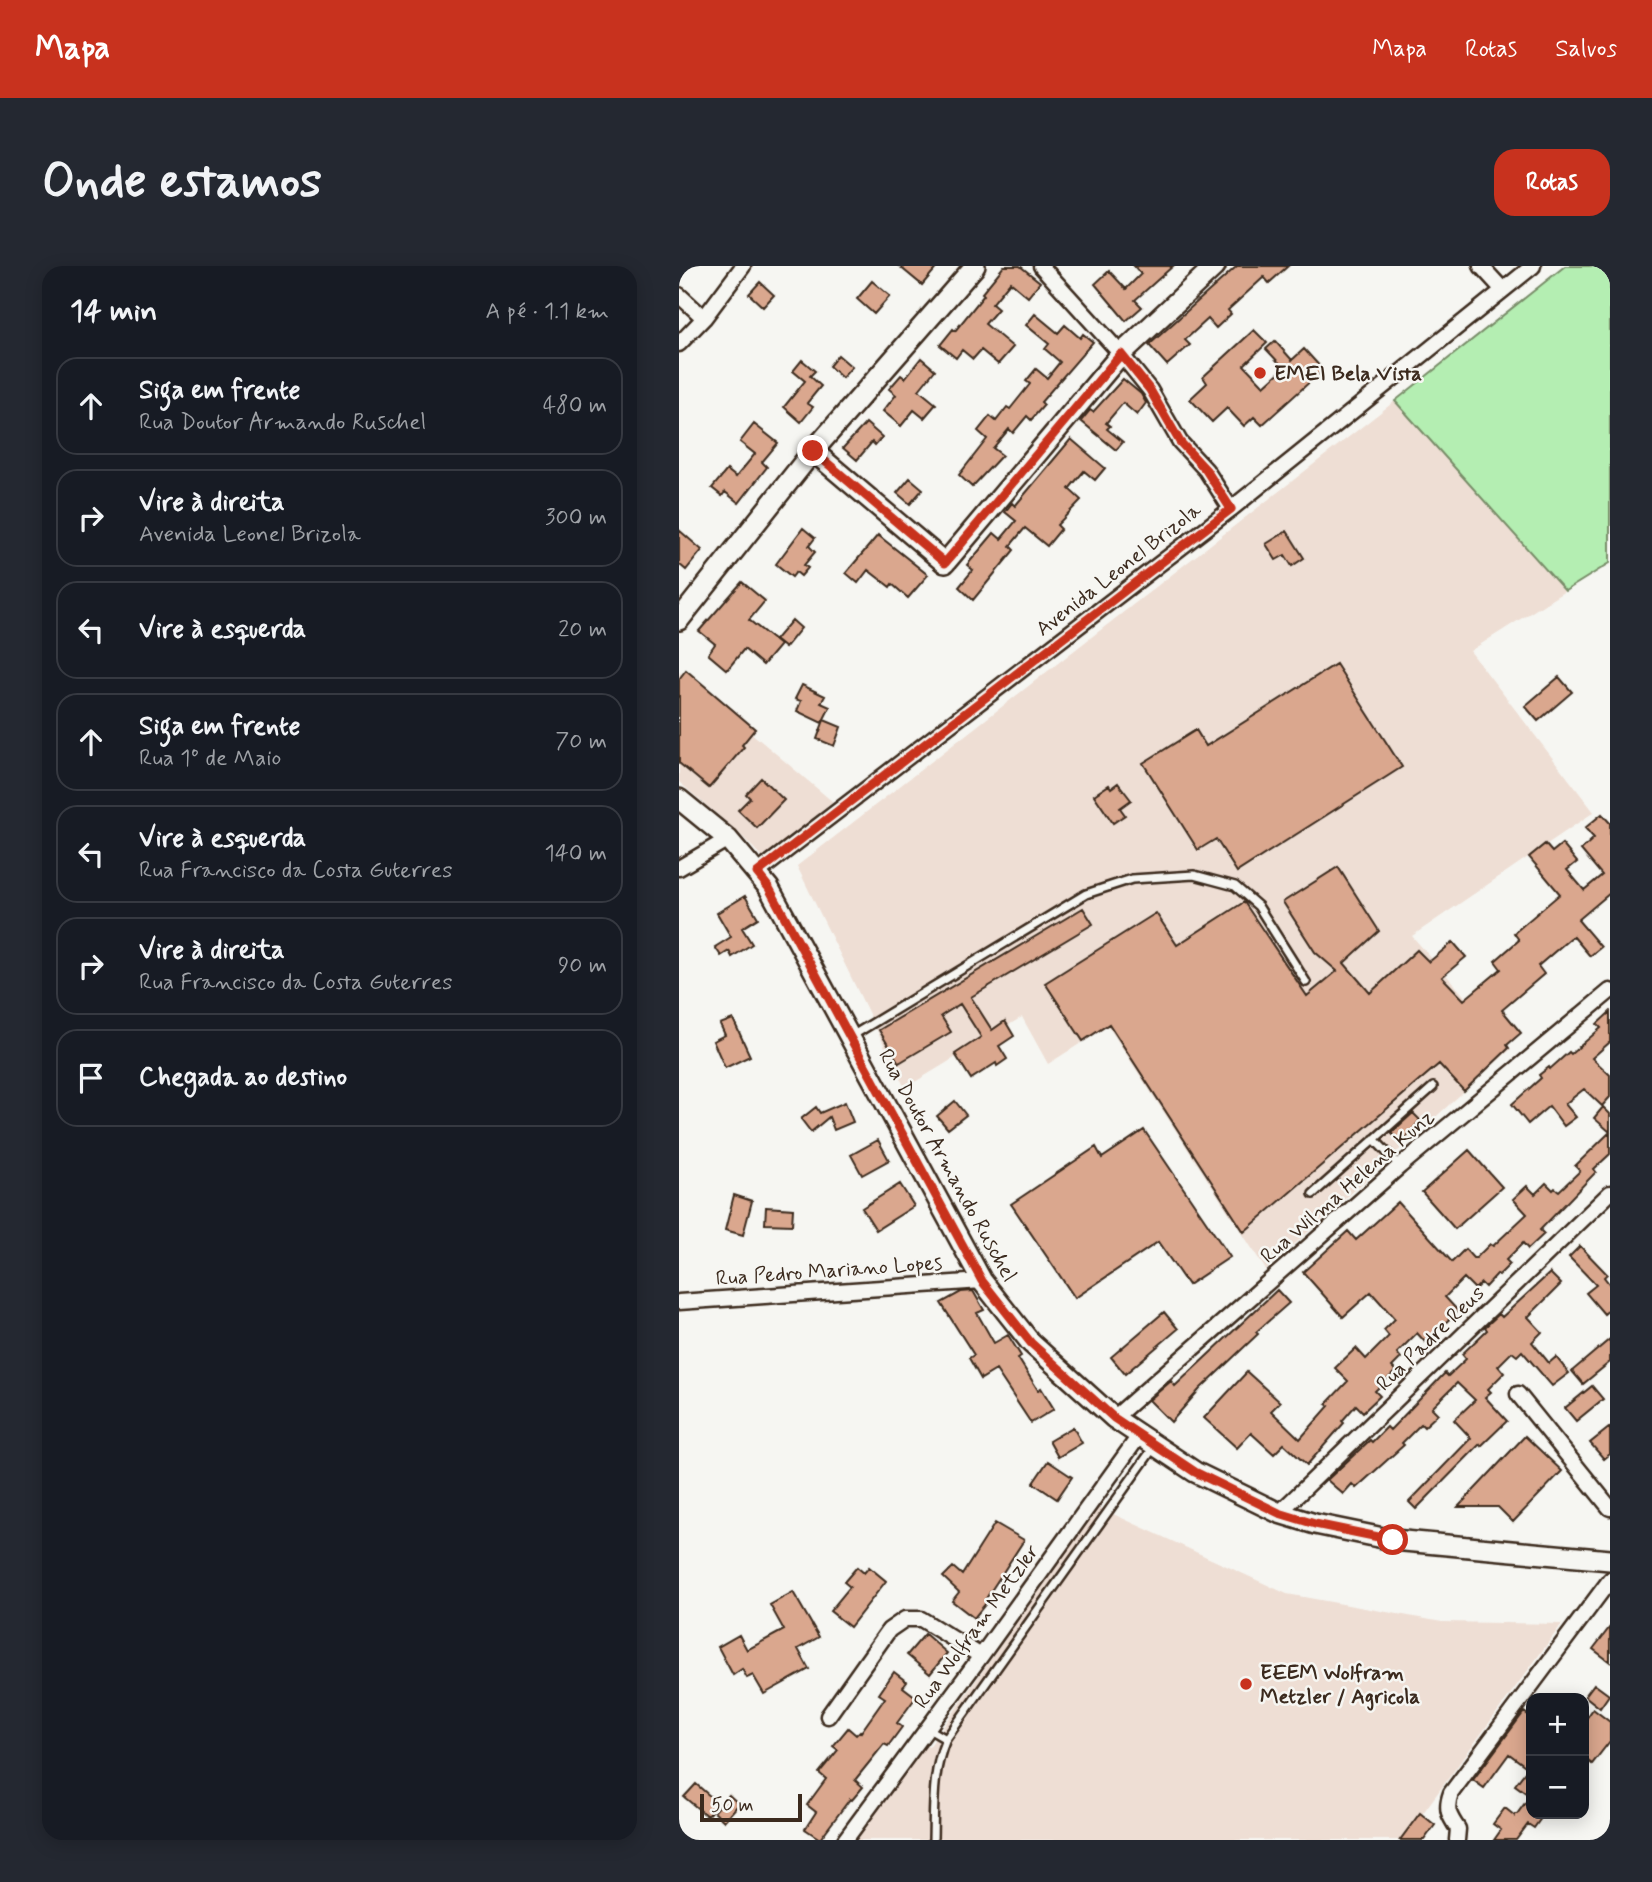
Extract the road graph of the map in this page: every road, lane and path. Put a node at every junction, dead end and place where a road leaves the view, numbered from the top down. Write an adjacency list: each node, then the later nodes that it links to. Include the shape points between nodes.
1 (743, 266): 9 (street)
2 (975, 266): 12 (main road)
3 (1041, 266): 11 (street)
4 (1215, 266): 11 (main road)
5 (1481, 266): 7 (street)
6 (1533, 266): 7 (street, Avenida Leonel Brizola)
7 (1503, 290): 13 (street, Avenida Leonel Brizola)
8 (679, 295): 9 (street)
9 (703, 318): 10 (street)
10 (679, 344)
11 (1121, 354): 12 (main road, via 945,563); 13 (street)
12 (813, 451): 14 (main road)
13 (1231, 509): 18 (street, Avenida Leonel Brizola)
14 (679, 620)
15 (679, 799): 16 (main road, Rua Doutor Armando Ruschel)
16 (727, 839): 17 (street); 18 (main road, Rua Doutor Armando Ruschel)
17 (679, 868)
18 (757, 873): 21 (main road, Rua Doutor Armando Ruschel)
19 (1306, 982): 21 (lane, via 1258,906 1235,886 1194,875 1132,879 1086,894)
20 (1610, 990): 24 (street, Rua Wilma Helena Kunz)
21 (850, 1037): 27 (main road, Rua Doutor Armando Ruschel)
22 (1433, 1087): 23 (lane)
23 (1374, 1139): 24 (lane); 26 (lane)
24 (1400, 1166): 30 (street, Rua Wilma Helena Kunz)
25 (1610, 1193): 34 (street, Rua Padre Reus)
26 (1313, 1194)
27 (982, 1281): 28 (street, Rua Pedro Mariano Lopes); 30 (main road, Rua Doutor Armando Ruschel, via 1031,1343)
28 (679, 1301)
29 (1518, 1394): 32 (street)
30 (1114, 1418): 31 (main road, Rua Doutor Armando Ruschel)
31 (1147, 1441): 34 (main road, Rua Doutor Armando Ruschel, via 1195,1472); 37 (street, Rua Wolfram Metzler); 40 (lane)
32 (1604, 1489): 33 (street)
33 (1610, 1508)
34 (1279, 1513): 35 (main road, Rua Doutor Armando Ruschel, via 1393,1540)
35 (1610, 1560)
36 (1610, 1580): 43 (street, via 1451,1793 1446,1806 1458,1829)
37 (981, 1656): 38 (street, via 922,1619 905,1619 889,1630); 39 (street, Rua Wolfram Metzler)
38 (828, 1716)
39 (927, 1728): 40 (lane); 41 (street, Rua Wolfram Metzler)
40 (946, 1739): 42 (lane, via 934,1780)
41 (845, 1840)
42 (933, 1840)
43 (1457, 1840)

